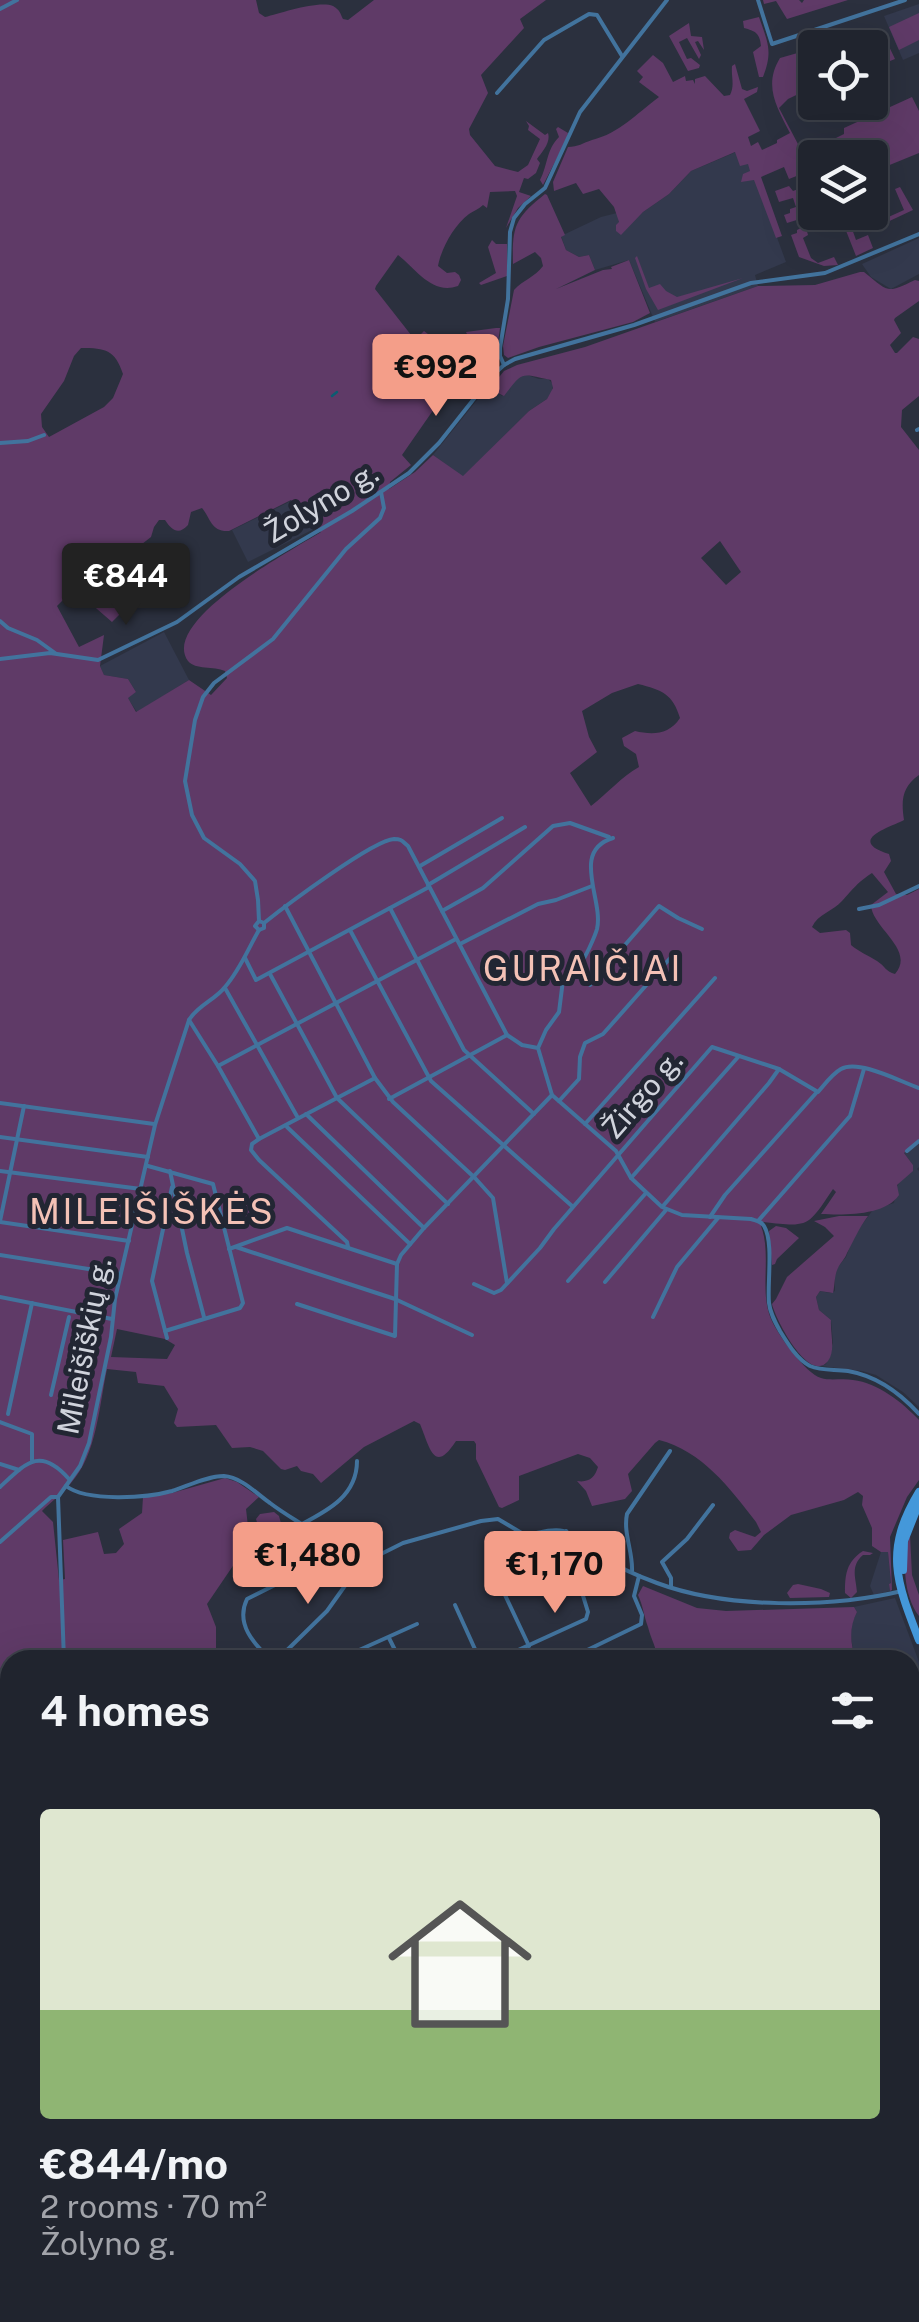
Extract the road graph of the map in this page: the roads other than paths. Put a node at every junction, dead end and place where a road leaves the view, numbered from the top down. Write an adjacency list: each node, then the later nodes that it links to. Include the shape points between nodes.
1 (18, 0): 6 (street)
2 (667, 0): 7 (street)
3 (758, 0): 5 (street, via 772,44)
4 (906, 0): 5 (street)
5 (892, 2)
6 (0, 9)
7 (622, 56): 8 (street, via 597,15 589,14 544,40); 10 (street, via 580,111 546,185 511,226)
8 (497, 93)
9 (919, 234): 10 (street, Žolyno g., via 837,270 751,283)
10 (504, 364): 13 (street, Žolyno g., via 421,462)
11 (44, 435): 12 (street)
12 (0, 442)
13 (381, 492): 15 (street, Žolyno g., via 177,622 98,660); 27 (street, via 380,518 346,548 273,640 214,683 195,720 186,773 192,814 204,838 252,876)
14 (0, 622): 15 (street)
15 (55, 653): 16 (street, Žolyno g.)
16 (0, 659)
17 (502, 818): 19 (street)
18 (524, 826): 20 (street)
19 (418, 867): 20 (street); 23 (street, via 408,846 391,840)
20 (428, 886): 24 (street); 26 (street)
21 (592, 886): 26 (street, via 593,856 613,838 570,822 554,826 483,888); 30 (street); 35 (street, via 598,923)
22 (919, 886): 25 (street)
23 (285, 906): 27 (street); 31 (street)
24 (390, 908): 29 (street); 34 (street)
25 (859, 909)
26 (442, 912): 30 (street)
27 (261, 922): 33 (street, Mileišiškių g.)
28 (702, 929): 35 (street, via 659,906 590,985)
29 (350, 930): 31 (street); 38 (street)
30 (458, 942): 34 (street); 43 (street)
31 (309, 951): 36 (street); 40 (street)
32 (673, 956): 59 (street, via 604,1034 586,1043 580,1080)
33 (245, 958): 36 (street, via 254,980); 39 (street, Mileišiškių g.)
34 (417, 960): 38 (street); 46 (street)
35 (584, 961): 45 (street, via 563,980 559,1012)
36 (270, 973): 42 (street)
37 (715, 978): 65 (street)
38 (376, 980): 40 (street); 51 (street)
39 (225, 988): 41 (street, Mileišiškių g.); 44 (street)
40 (337, 1002): 42 (street); 52 (street)
41 (190, 1020): 48 (street); 64 (street, Mileišiškių g.)
42 (297, 1024): 44 (street); 56 (street)
43 (507, 1035): 45 (street); 46 (street)
44 (257, 1045): 48 (street); 63 (street)
45 (538, 1048): 55 (street)
46 (469, 1054): 51 (street); 62 (street)
47 (740, 1056): 50 (street, Žirgo g.); 73 (street, Žirgo g., via 712,1047); 80 (street)
48 (218, 1066): 68 (street)
49 (864, 1068): 53 (street); 54 (street, via 844,1067); 90 (street, via 850,1116)
50 (779, 1069): 54 (street, Žirgo g.); 86 (street)
51 (428, 1077): 57 (street); 71 (street)
52 (375, 1078): 56 (street); 57 (street)
53 (919, 1088)
54 (818, 1092): 87 (street)
55 (552, 1095): 59 (street); 62 (street)
56 (337, 1098): 61 (street); 84 (street)
57 (389, 1098): 79 (street)
58 (0, 1102): 60 (street)
59 (559, 1102): 65 (street)
60 (24, 1106): 64 (street); 69 (street)
61 (306, 1114): 63 (street); 91 (street)
62 (534, 1114): 71 (street)
63 (298, 1118): 66 (street)
64 (155, 1124): 74 (street, Mileišiškių g.)
65 (585, 1124): 73 (street)
66 (286, 1126): 68 (street); 93 (street)
67 (0, 1138): 69 (street)
68 (258, 1139): 94 (street, via 254,1155)
69 (18, 1140): 74 (street); 78 (street)
70 (919, 1141): 72 (street)
71 (504, 1145): 79 (street); 85 (street)
72 (907, 1151)
73 (620, 1156): 80 (street); 85 (street, Žirgo g.)
74 (148, 1158): 75 (street, Mileišiškių g.)
75 (146, 1166): 77 (street); 82 (street, Mileišiškių g.)
76 (0, 1171): 78 (street)
77 (170, 1171): 81 (street); 96 (street, via 213,1184)
78 (11, 1172): 82 (street); 89 (street)
79 (474, 1178): 84 (street); 102 (street, via 495,1203)
80 (631, 1178): 83 (street)
81 (172, 1187): 111 (street); 111 (street, via 152,1281 166,1335)
82 (141, 1189): 92 (street, Mileišiškių g.)
83 (646, 1194): 86 (street); 100 (street)
84 (448, 1204): 91 (street)
85 (573, 1207): 102 (street, Žirgo g.)
86 (664, 1209): 87 (street); 101 (street)
87 (710, 1217): 88 (street)
88 (718, 1218): 90 (street); 109 (street, via 672,1274)
89 (0, 1221): 92 (street)
90 (758, 1221): 115 (street, via 769,1249 769,1304 794,1351 816,1368 882,1383)
91 (424, 1228): 93 (street)
92 (129, 1241): 99 (street, Mileišiškių g.)
93 (410, 1244): 98 (street)
94 (348, 1246): 95 (street, via 288,1228); 98 (street)
95 (236, 1247): 96 (street); 105 (street)
96 (229, 1249): 111 (street, via 242,1306)
97 (0, 1255): 99 (street)
98 (398, 1264): 105 (street)
99 (120, 1274): 110 (street, Mileišiškių g.)
100 (568, 1280)
101 (605, 1282)
102 (507, 1283): 103 (street, via 494,1292)
103 (474, 1284)
104 (0, 1297): 106 (street)
105 (395, 1298): 107 (street, via 396,1336); 112 (street)
106 (32, 1303): 110 (street); 114 (street)
107 (297, 1304)
108 (68, 1317): 113 (street)
109 (653, 1317)
110 (112, 1319): 122 (street, Mileišiškių g., via 89,1443)
111 (205, 1319)
112 (472, 1336)
113 (52, 1395)
114 (8, 1414)
115 (919, 1414)
116 (0, 1422): 118 (street, via 32,1434)
117 (670, 1450): 133 (street, via 627,1514)
118 (32, 1461): 121 (street); 122 (street, via 57,1465)
119 (356, 1461): 129 (street, via 344,1497)
120 (0, 1464): 121 (street)
121 (18, 1470): 123 (street)
122 (71, 1480): 124 (street, Mileišiškių g.)
123 (0, 1486)
124 (66, 1486): 126 (street, Mileišiškių g.); 129 (street, via 134,1496 230,1477)
125 (919, 1492): 138 (main road, via 898,1541)
126 (58, 1497): 131 (street, Mileišiškių g.); 144 (street)
127 (919, 1504): 138 (main road, via 902,1555)
128 (714, 1506): 137 (street, via 662,1562)
129 (302, 1524): 132 (street)
130 (566, 1531): 132 (street, via 525,1535 498,1520 482,1521 404,1543); 133 (street); 143 (street, via 588,1616)
131 (0, 1542)
132 (358, 1568): 146 (street, via 327,1612)
133 (632, 1572): 134 (street)
134 (639, 1576): 137 (street); 151 (street, via 634,1592 641,1624)
135 (497, 1578): 143 (street)
136 (276, 1584): 145 (street, via 247,1599 242,1615)
137 (671, 1588): 138 (street, via 824,1603)
138 (902, 1591): 142 (main road)
139 (455, 1605): 149 (street)
140 (417, 1624): 141 (street)
141 (388, 1638): 147 (street); 148 (street)
142 (919, 1640)
143 (529, 1646): 150 (street)
144 (64, 1650)
145 (264, 1650)
146 (285, 1650)
147 (361, 1650)
148 (395, 1650)
149 (475, 1650)
150 (518, 1650)
151 (587, 1650)

